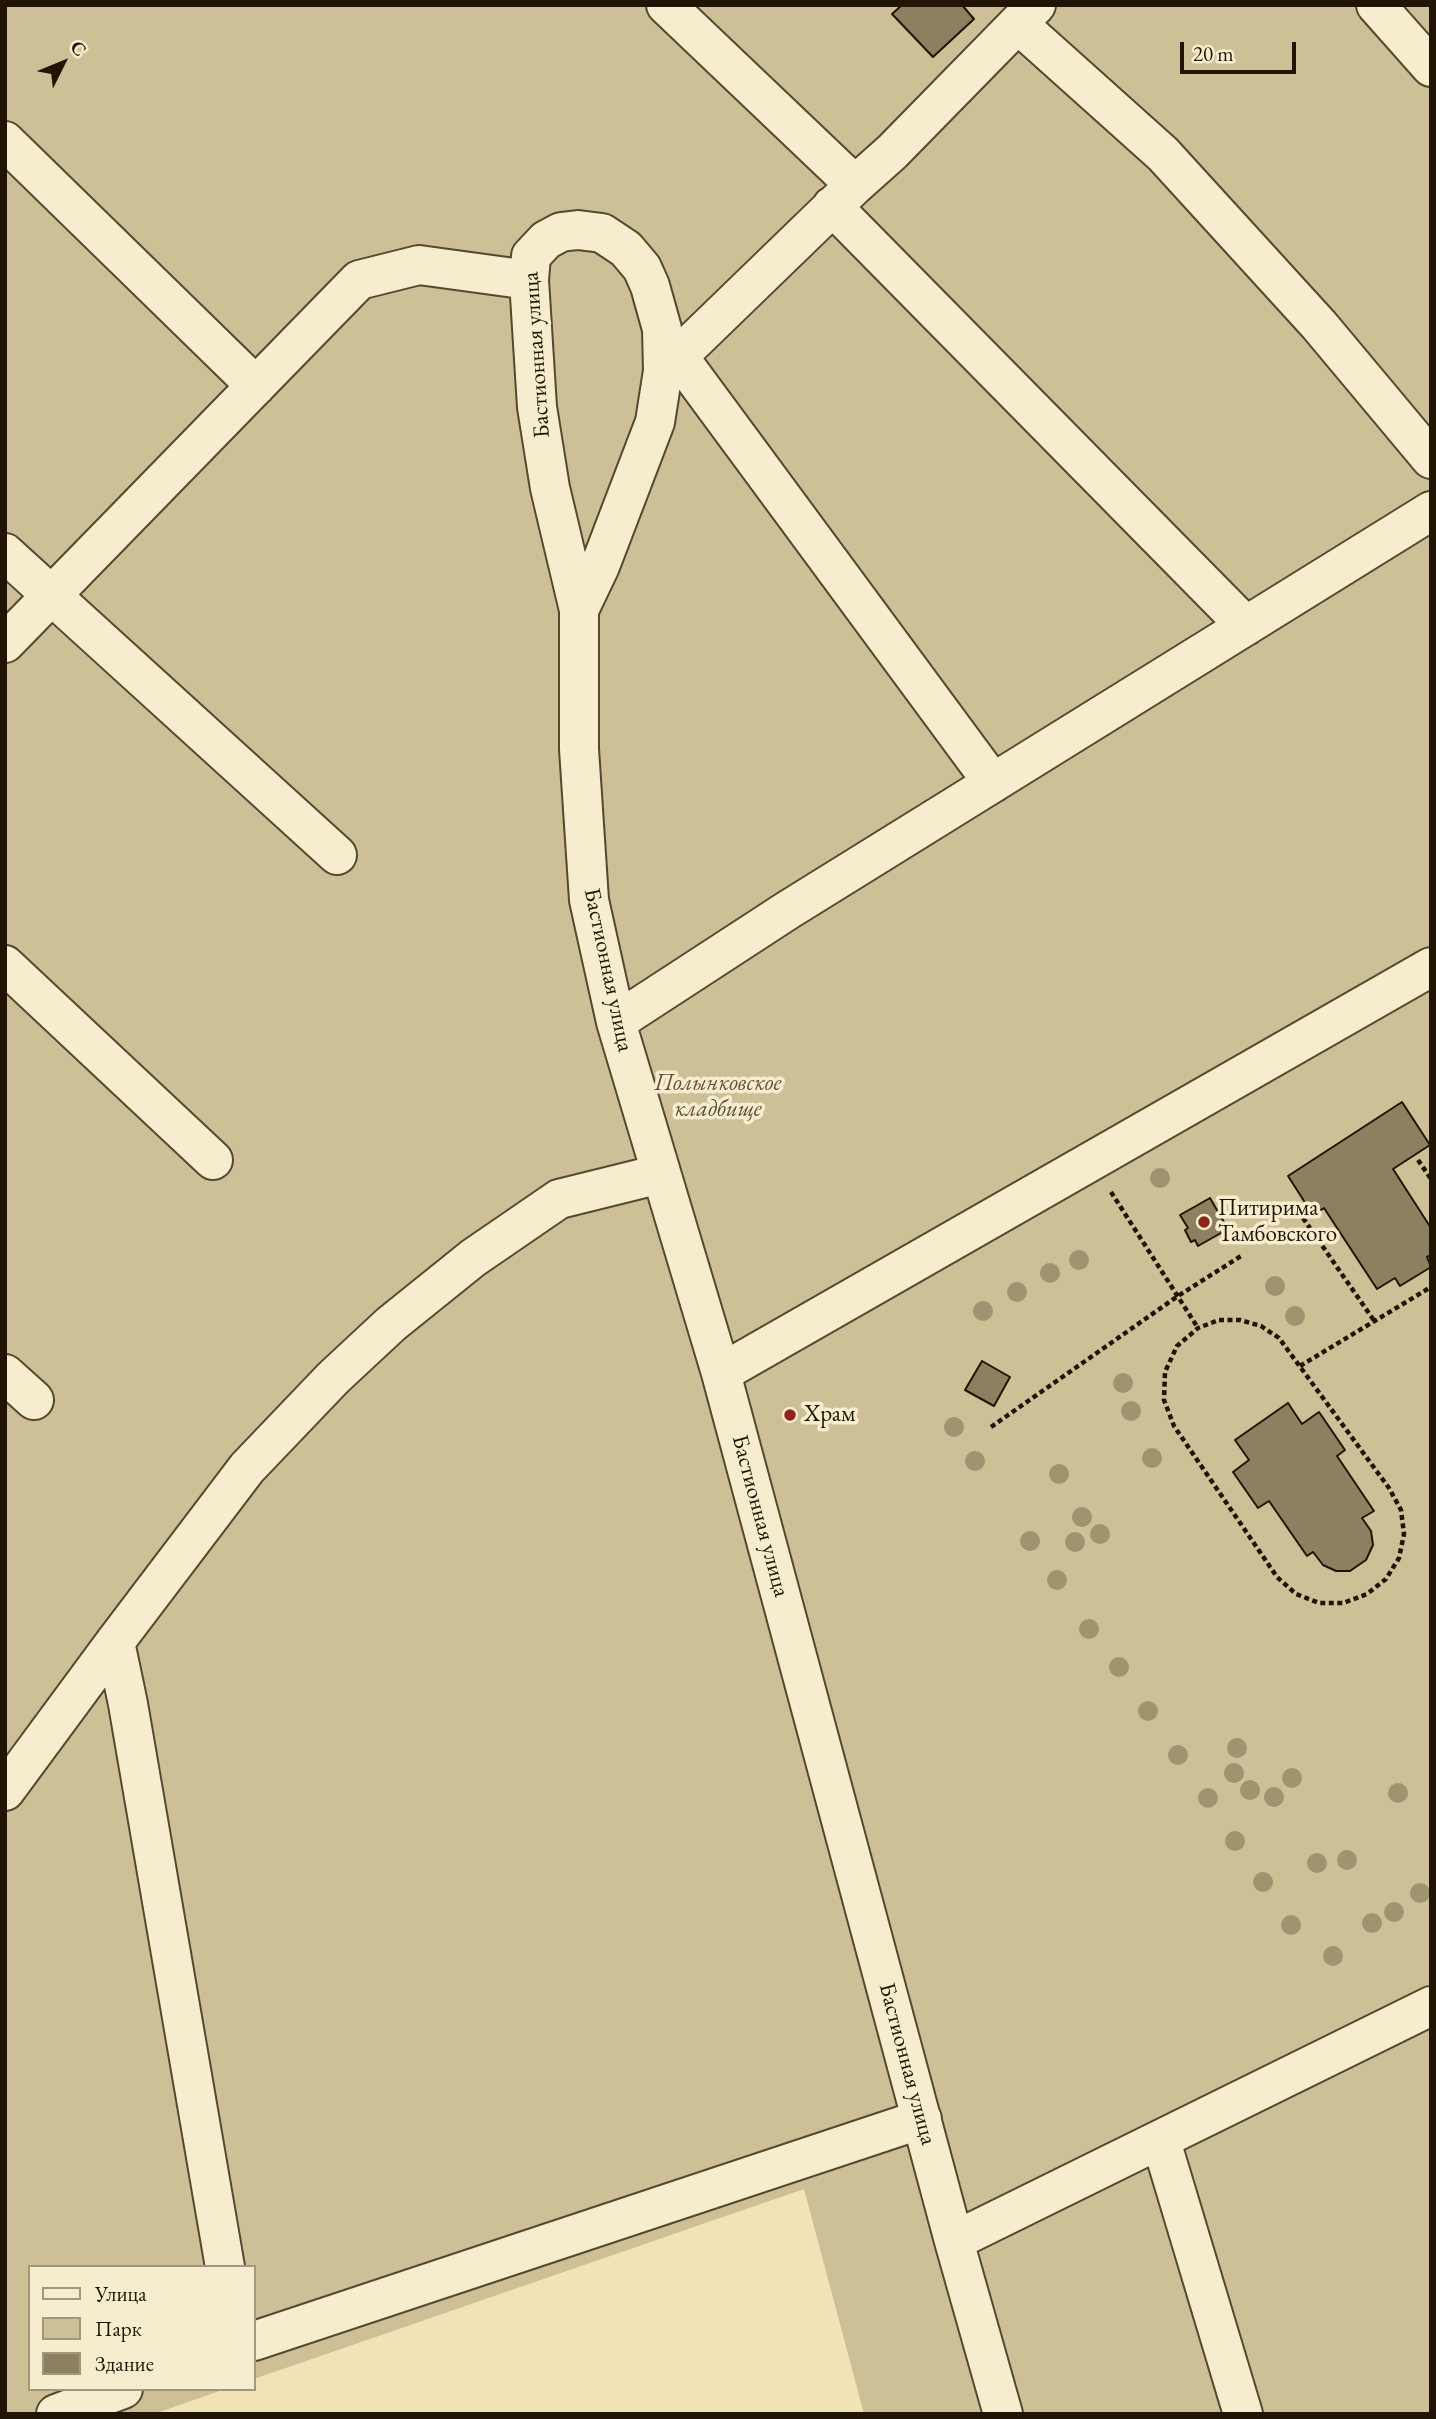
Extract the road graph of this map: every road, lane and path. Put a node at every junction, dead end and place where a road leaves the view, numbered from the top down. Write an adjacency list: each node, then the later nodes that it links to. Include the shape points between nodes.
1 (666, 5): 6 (street)
2 (1376, 5): 4 (street)
3 (1027, 15): 6 (street); 10 (street, via 1163,154 1319,325)
4 (1431, 67)
5 (5, 141): 9 (street)
6 (843, 196): 8 (street); 15 (street)
7 (529, 280): 8 (street, Бастионная улица, via 531,256 546,240 561,232 602,233 626,249 642,268); 9 (street, via 419,265 359,280); 14 (street, Бастионная улица, via 537,407 550,488)
8 (671, 363): 14 (street, Бастионная улица, via 655,422); 17 (street)
9 (256, 386): 13 (street)
10 (1431, 459)
11 (1431, 511): 15 (street)
12 (5, 552): 13 (street)
13 (51, 596): 16 (street); 18 (street)
14 (579, 610): 21 (street, Бастионная улица, via 579,749 589,900)
15 (1246, 626): 17 (street)
16 (5, 643)
17 (993, 783): 21 (street)
18 (337, 855)
19 (5, 965): 22 (street)
20 (1431, 967): 24 (street)
21 (616, 1022): 25 (street, Бастионная улица)
22 (213, 1160)
23 (1418, 1160): 26 (path)
24 (1092, 1162): 30 (path); 34 (street)
25 (660, 1174): 34 (street, Бастионная улица); 38 (street, via 559,1199 473,1258 391,1324 247,1468)
26 (1431, 1180)
27 (1303, 1218): 31 (path)
28 (1241, 1256): 30 (path)
29 (1431, 1287): 31 (path)
30 (1178, 1296): 32 (path); 37 (path)
31 (1375, 1322): 33 (path)
32 (1198, 1328): 33 (path, via 1219,1320 1261,1326 1279,1338); 33 (path, via 1177,1346 1165,1372 1164,1400 1174,1426 1277,1577 1296,1594 1319,1602 1343,1603 1367,1594 1386,1579 1402,1546 1401,1510)
33 (1300, 1366)
34 (722, 1373): 41 (street, Бастионная улица)
35 (5, 1374): 36 (street)
36 (34, 1400)
37 (991, 1427)
38 (115, 1642): 39 (street); 44 (street)
39 (5, 1791)
40 (1431, 2006): 42 (street)
41 (922, 2119): 43 (street, Бастионная улица); 45 (street)
42 (1161, 2141): 43 (street); 49 (street)
43 (954, 2241): 48 (street, Бастионная улица)
44 (225, 2265)
45 (256, 2341)
46 (118, 2391): 47 (street)
47 (56, 2414)
48 (1003, 2414)
49 (1243, 2414)

